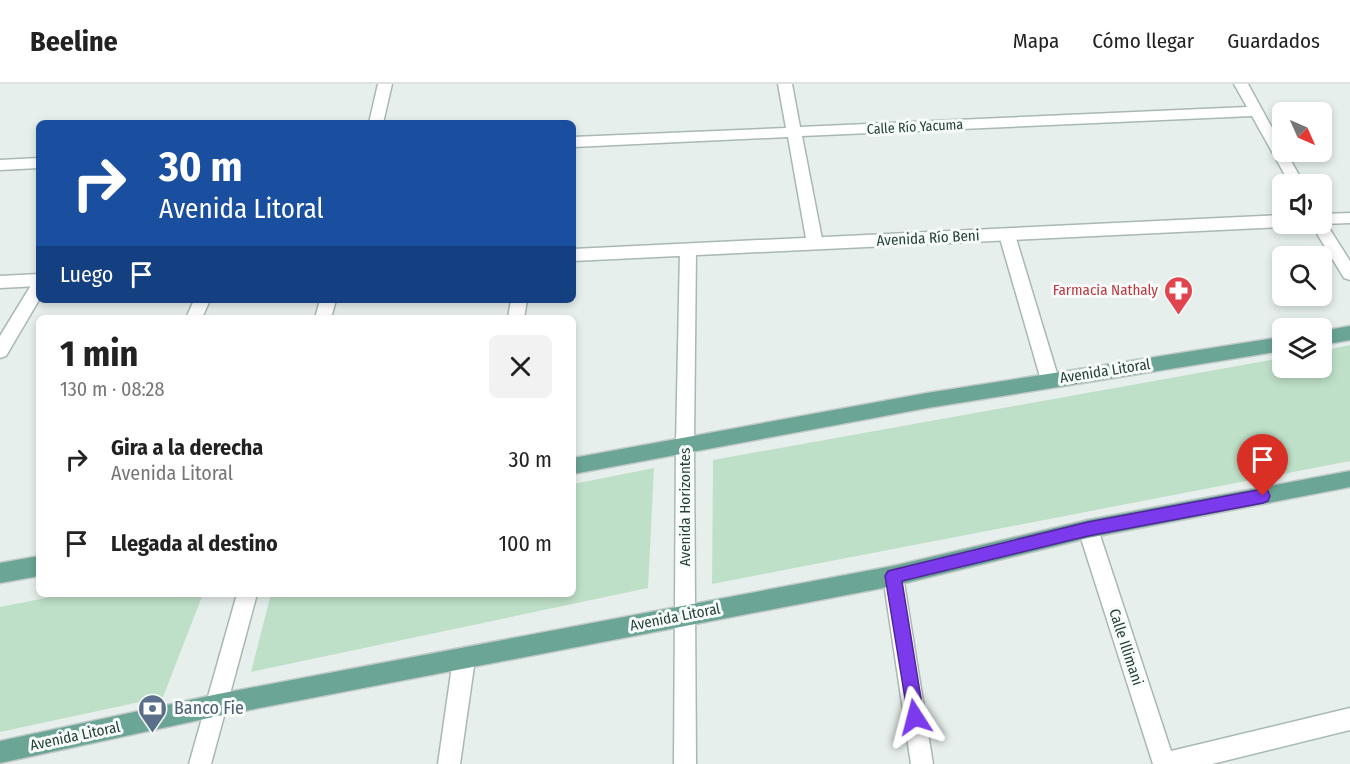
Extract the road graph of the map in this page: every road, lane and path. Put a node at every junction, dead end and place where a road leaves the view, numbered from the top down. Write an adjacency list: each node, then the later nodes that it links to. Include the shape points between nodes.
1 (385, 84): 5 (street)
2 (785, 84): 6 (street)
3 (1241, 84): 4 (street)
4 (1257, 111): 6 (street, Calle Río Yacuma); 10 (street)
5 (377, 120)
6 (793, 133): 7 (street, Calle Río Yacuma); 16 (street)
7 (576, 142)
8 (36, 163): 9 (street)
9 (0, 165)
10 (1292, 174)
11 (1350, 218): 12 (street)
12 (1332, 219)
13 (1272, 222): 15 (street, Avenida Río Beni)
14 (1325, 234): 19 (street)
15 (1007, 235): 16 (street, Avenida Río Beni); 27 (street)
16 (816, 244): 17 (street, Avenida Río Beni)
17 (688, 250): 18 (street, Avenida Río Beni); 28 (street, Avenida Horizontes)
18 (576, 255)
19 (1350, 274)
20 (36, 280): 21 (street)
21 (0, 282)
22 (36, 291): 26 (street)
23 (1350, 333): 24 (main road)
24 (1332, 336)
25 (1272, 346): 27 (main road, Avenida Litoral)
26 (0, 351)
27 (1050, 380): 28 (main road, Avenida Litoral)
28 (685, 444): 29 (main road, Avenida Litoral); 36 (street, Avenida Horizontes)
29 (576, 465)
30 (1350, 480): 31 (main road, Avenida Litoral)
31 (1088, 529): 34 (main road, Avenida Litoral); 45 (street, Calle Illimani)
32 (36, 567): 33 (main road)
33 (0, 573)
34 (893, 576): 36 (main road, Avenida Litoral); 44 (street)
35 (247, 597): 38 (street)
36 (685, 615): 37 (main road, Avenida Litoral); 43 (street, Avenida Horizontes)
37 (464, 659): 38 (main road, Avenida Litoral); 42 (street)
38 (218, 705): 40 (main road, Avenida Litoral); 41 (street)
39 (1350, 719): 45 (street)
40 (0, 752)
41 (200, 764)
42 (449, 764)
43 (686, 764)
44 (922, 764)
45 (1165, 764)

